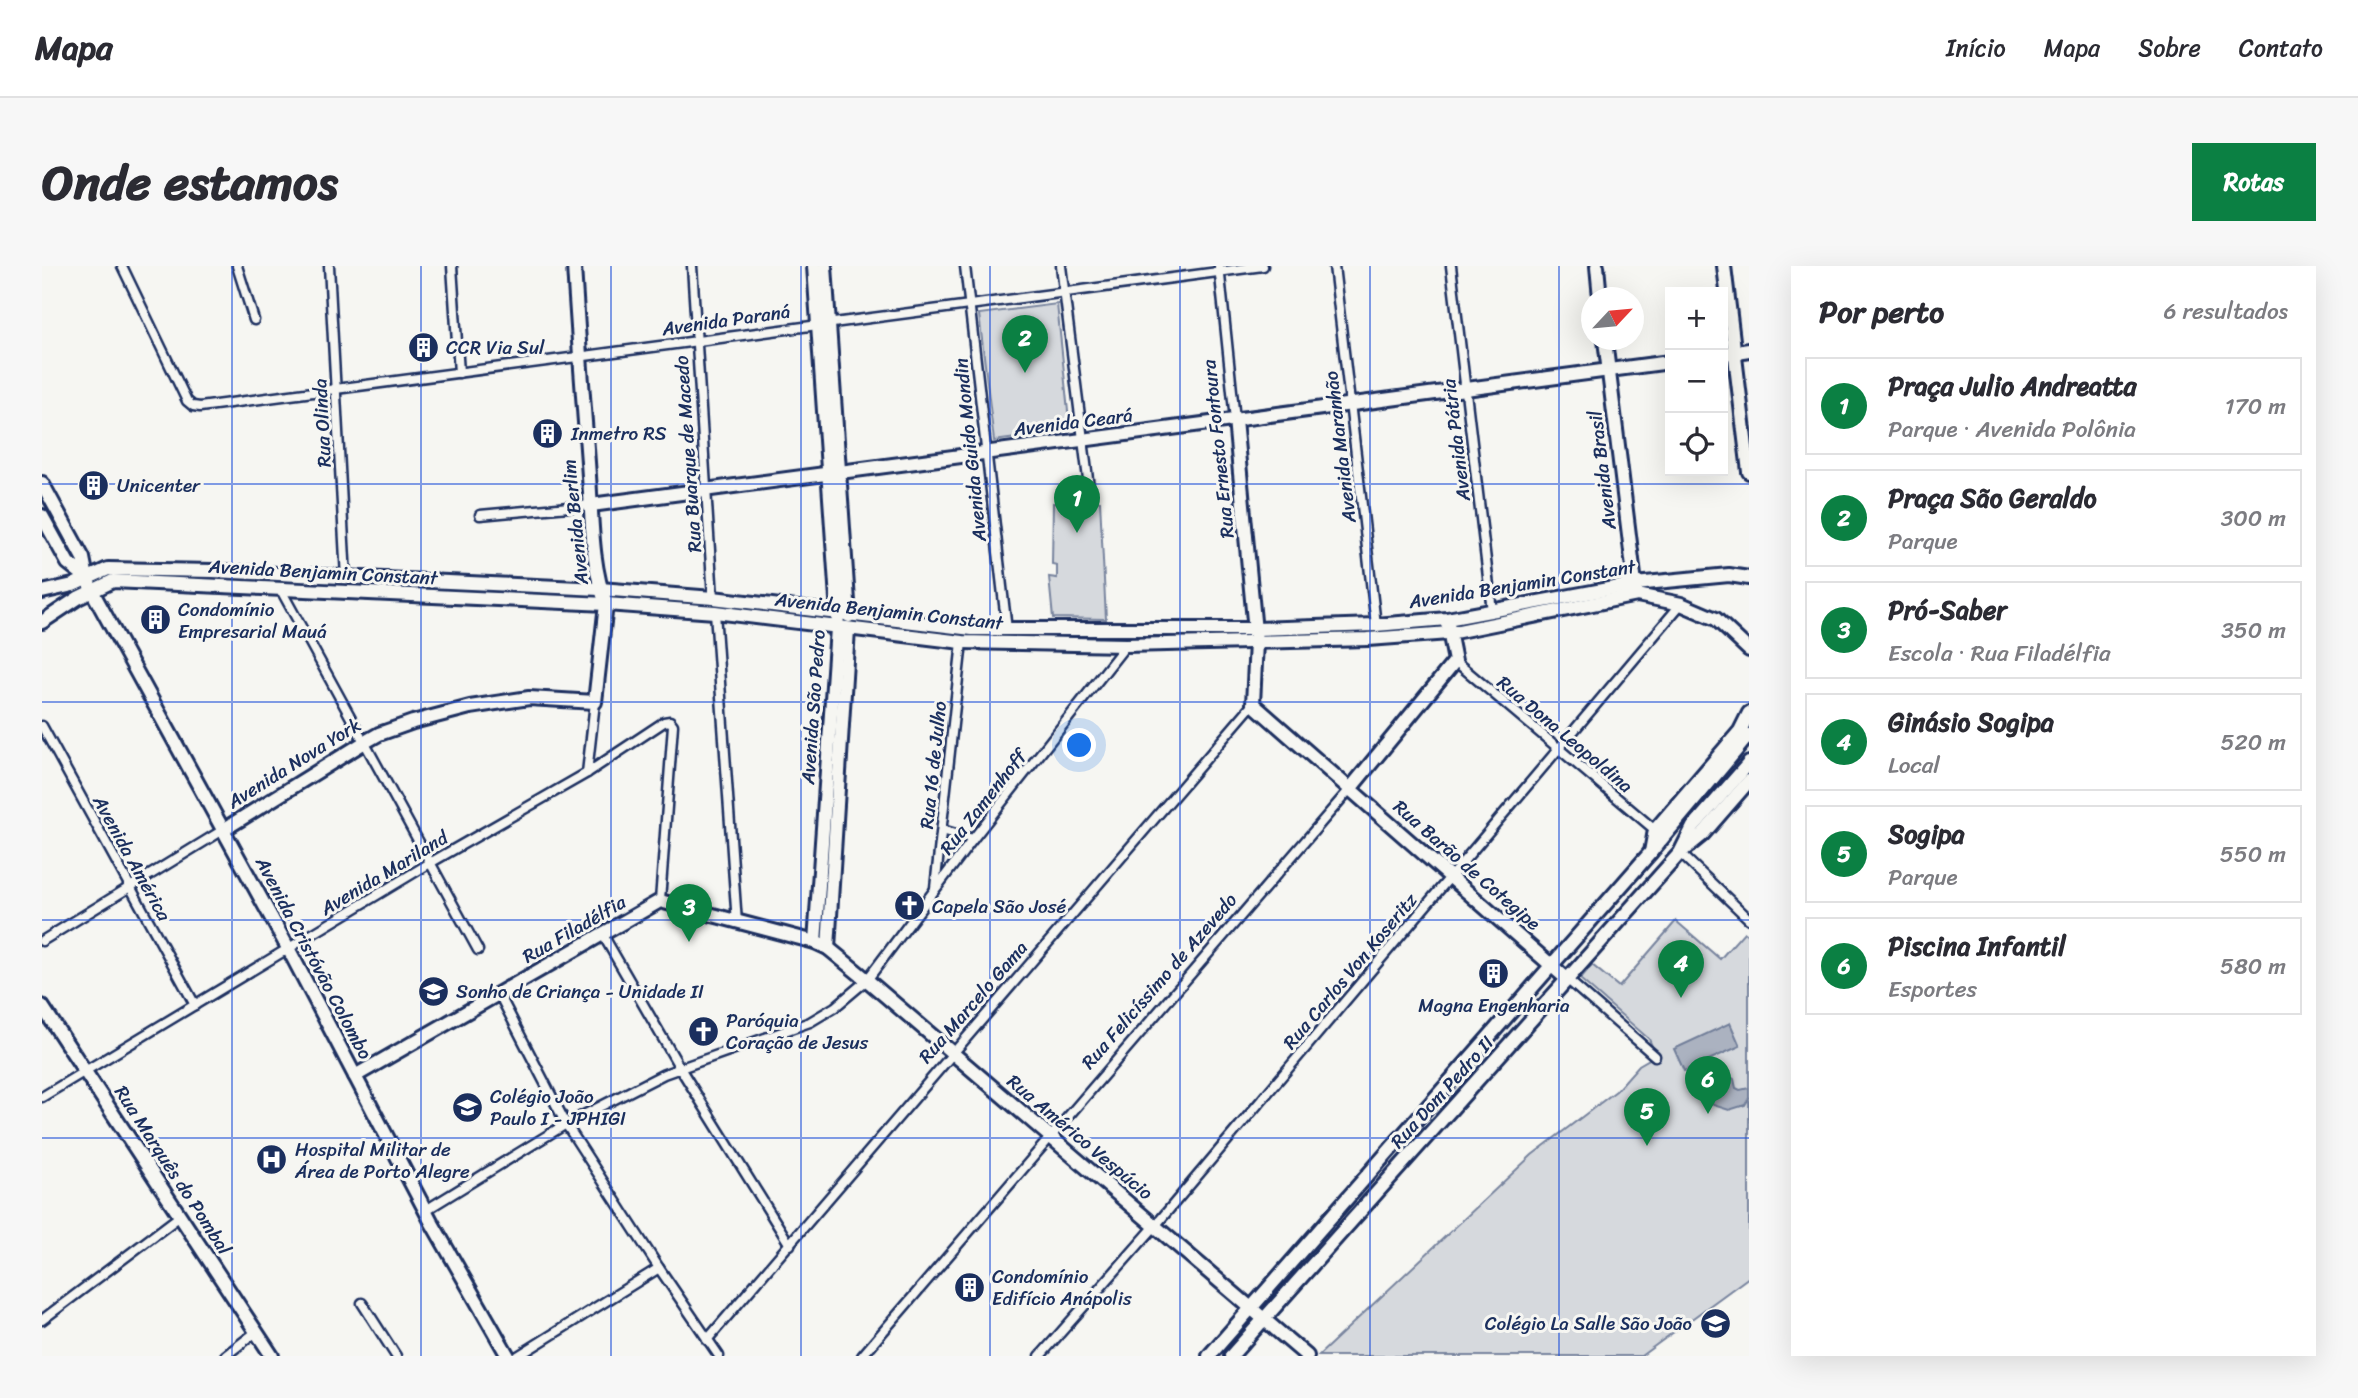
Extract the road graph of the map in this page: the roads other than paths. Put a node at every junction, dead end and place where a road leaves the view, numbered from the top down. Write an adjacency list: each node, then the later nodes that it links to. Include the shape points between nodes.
1 (122, 266): 31 (street, Avenida Paraná, via 193,406)
2 (237, 266): 20 (street)
3 (329, 266): 31 (street, Rua Olinda)
4 (452, 266): 30 (street)
5 (574, 266): 27 (main road, Avenida Berlim)
6 (692, 266): 22 (street, Rua Buarque de Macedo)
7 (814, 266): 21 (main road, Avenida São Pedro)
8 (825, 266): 21 (main road, Avenida São Pedro)
9 (965, 266): 19 (street, Avenida Guido Mondin)
10 (1062, 266): 18 (street)
11 (1263, 266): 16 (street, Avenida Paraná)
12 (1334, 266): 33 (street, Avenida Maranhão)
13 (1451, 266): 32 (street, Avenida Pátria)
14 (1597, 266): 17 (main road)
15 (1724, 266): 24 (main road)
16 (1219, 269): 18 (street, Avenida Paraná); 34 (street, Rua Ernesto Fontoura)
17 (1599, 287)
18 (1065, 293): 19 (street, Avenida Paraná); 35 (street)
19 (970, 306): 21 (street, Avenida Paraná); 36 (street, Avenida Guido Mondin)
20 (254, 320)
21 (824, 323): 22 (street, Avenida Paraná); 37 (main road, Avenida São Pedro)
22 (697, 340): 27 (street, Avenida Paraná); 41 (street, Rua Buarque de Macedo)
23 (1606, 350): 29 (main road, Avenida Brasil)
24 (1728, 350)
25 (1749, 350): 26 (main road)
26 (1728, 353): 38 (main road)
27 (580, 356): 30 (street, Avenida Paraná); 42 (main road, Avenida Berlim)
28 (1665, 363): 29 (main road, Avenida Ceará)
29 (1609, 371): 32 (main road, Avenida Ceará); 50 (main road, Avenida Brasil)
30 (459, 373): 31 (street, Avenida Paraná)
31 (336, 390): 46 (street, Rua Olinda)
32 (1466, 390): 33 (main road, Avenida Ceará); 56 (street, Avenida Pátria)
33 (1351, 405): 34 (main road, Avenida Ceará); 61 (street, Avenida Maranhão)
34 (1235, 420): 35 (main road, Avenida Ceará); 65 (main road, Rua Ernesto Fontoura)
35 (1083, 440): 36 (main road, Avenida Ceará); 40 (street)
36 (986, 452): 37 (main road, Avenida Ceará); 63 (street, Avenida Guido Mondin)
37 (834, 472): 41 (main road, Avenida Ceará); 58 (main road, Avenida São Pedro)
38 (1749, 472)
39 (42, 482): 45 (main road, Avenida Cristóvão Colombo, via 83,558)
40 (1089, 487)
41 (706, 489): 42 (main road, Avenida Ceará); 53 (street, Rua Buarque de Macedo)
42 (591, 505): 43 (street, Avenida Ceará); 48 (main road, Avenida Berlim)
43 (480, 515)
44 (42, 516): 45 (main road, Avenida Cristóvão Colombo, via 68,563)
45 (87, 578): 46 (main road, Avenida Benjamin Constant, via 108,569); 51 (main road, Avenida Cristóvão Colombo); 52 (main road, Avenida Benjamin Constant)
46 (346, 578): 48 (main road, Avenida Benjamin Constant)
47 (1749, 578): 50 (main road, Avenida Benjamin Constant, via 1729,575)
48 (600, 589): 53 (main road, Avenida Benjamin Constant); 54 (main road, Avenida Berlim)
49 (281, 590): 51 (main road, Avenida Benjamin Constant, via 113,581); 54 (main road, Avenida Benjamin Constant); 75 (street)
50 (1636, 590): 55 (main road, Avenida Benjamin Constant); 56 (main road, Avenida Benjamin Constant); 64 (main road, Avenida Benjamin Constant)
51 (92, 591): 60 (main road, Avenida Benjamin Constant); 81 (main road, Avenida Cristóvão Colombo)
52 (42, 592)
53 (713, 598): 58 (main road, Avenida Benjamin Constant)
54 (606, 604): 57 (main road, Avenida Benjamin Constant); 70 (main road, Avenida Berlim)
55 (1681, 604): 68 (main road, Avenida Benjamin Constant, via 1716,618); 76 (street, Rua Carlos Von Koseritz)
56 (1492, 611): 59 (main road, Avenida Benjamin Constant)
57 (715, 612): 62 (main road, Avenida Benjamin Constant); 94 (street)
58 (844, 615): 62 (main road, Avenida São Pedro); 63 (main road, Avenida Benjamin Constant)
59 (1447, 619): 61 (main road, Avenida Benjamin Constant); 64 (main road)
60 (42, 622)
61 (1376, 625): 65 (main road, Avenida Benjamin Constant)
62 (843, 629): 66 (main road, Avenida Benjamin Constant); 90 (main road, Avenida São Pedro)
63 (1007, 630): 65 (main road, Avenida Benjamin Constant)
64 (1449, 633): 65 (main road, Avenida Benjamin Constant, via 1368,639); 69 (main road)
65 (1256, 636): 67 (main road, Avenida Benjamin Constant); 71 (main road)
66 (962, 642): 67 (main road, Avenida Benjamin Constant); 82 (street, Rua 16 de Julho)
67 (1126, 645): 84 (street, Rua Zamenhoff)
68 (1749, 650)
69 (1455, 661): 76 (street, Rua Dona Leopoldina); 80 (main road, Rua Felicíssimo de Azevedo)
70 (595, 702): 75 (main road, Avenida Nova York, via 529,698 470,708 413,722); 78 (street, Avenida Berlim)
71 (1253, 705): 80 (main road, Rua Barão de Cotegipe); 107 (street, Rua Marcelo Gama)
72 (1749, 713): 83 (main road, Rua Dom Pedro II, via 1740,731)
73 (42, 726): 89 (street, Avenida América)
74 (1749, 734): 85 (main road, Rua Dom Pedro II)
75 (365, 742): 81 (main road, Avenida Nova York); 87 (street)
76 (1558, 748): 83 (street, Rua Dona Leopoldina); 88 (street, Rua Carlos Von Koseritz)
77 (1749, 762): 86 (main road, Rua Dom Pedro II, via 1693,827)
78 (587, 773): 87 (street, Avenida Mariland); 92 (street, Avenida Mariland, via 664,722 673,725)
79 (1749, 781): 86 (main road, Rua Dom Pedro II)
80 (1350, 789): 88 (main road, Rua Barão de Cotegipe); 114 (street, Rua Felicíssimo de Azevedo)
81 (223, 830): 89 (street, Avenida Nova York); 98 (main road, Avenida Cristóvão Colombo)
82 (942, 830): 84 (street); 91 (street, Rua 16 de Julho)
83 (1656, 830): 85 (main road, Rua Dom Pedro II)
84 (974, 839): 91 (street, Rua Zamenhoff)
85 (1651, 852): 101 (main road, Rua Dom Pedro II)
86 (1680, 853): 93 (street); 103 (main road, Rua Dom Pedro II)
87 (430, 863): 98 (street, Avenida Mariland); 100 (street)
88 (1450, 877): 101 (main road, Rua Barão de Cotegipe); 117 (street, Rua Carlos Von Koseritz)
89 (130, 886): 96 (street, Avenida Nova York); 105 (street, Avenida América)
90 (825, 888): 97 (main road, Avenida São Pedro); 99 (main road, Avenida São Pedro)
91 (935, 891): 102 (street, Rua Zamenhoff)
92 (660, 901): 94 (main road); 95 (main road, Rua Filadélfia)
93 (1749, 919)
94 (737, 923): 97 (main road)
95 (603, 935): 104 (main road, Rua Filadélfia); 109 (street)
96 (42, 941)
97 (815, 942): 99 (main road)
98 (288, 948): 105 (street, Avenida Mariland); 111 (main road, Avenida Cristóvão Colombo)
99 (828, 948): 102 (main road, Rua Américo Vespúcio)
100 (478, 950)
101 (1551, 965): 103 (main road, Rua Barão de Cotegipe); 121 (main road, Rua Dom Pedro II)
102 (867, 980): 107 (main road, Rua Américo Vespúcio); 109 (street, Rua Zamenhoff, via 810,1022)
103 (1568, 980): 108 (street, Rua Barão de Cotegipe); 123 (main road, Rua Dom Pedro II)
104 (499, 994): 111 (main road, Rua Filadélfia); 113 (street)
105 (195, 1004): 110 (street, Avenida Mariland)
106 (42, 1006): 110 (main road, Rua Marquês do Pombal)
107 (953, 1055): 114 (main road, Rua Américo Vespúcio); 118 (street, Rua Marcelo Gama)
108 (1655, 1056)
109 (680, 1068): 113 (street, Rua Zamenhoff); 118 (street)
110 (85, 1071): 112 (street, Avenida Mariland); 116 (main road, Rua Marquês do Pombal)
111 (355, 1076): 115 (main road, Avenida Cristóvão Colombo)
112 (42, 1097)
113 (566, 1124): 115 (street, Rua Zamenhoff); 119 (street)
114 (1050, 1136): 117 (main road, Rua Américo Vespúcio); 132 (street, Rua Felicíssimo de Azevedo)
115 (426, 1210): 129 (main road, Avenida Cristóvão Colombo)
116 (180, 1216): 122 (street); 124 (main road, Rua Marquês do Pombal)
117 (1155, 1226): 121 (main road, Rua Américo Vespúcio); 133 (street, Rua Carlos Von Koseritz)
118 (790, 1245): 125 (street, Rua Marcelo Gama)
119 (659, 1268): 125 (street); 130 (street)
120 (362, 1303): 128 (street)
121 (1251, 1308): 123 (main road, Rua Américo Vespúcio); 134 (main road, Rua Dom Pedro II)
122 (42, 1319)
123 (1263, 1319): 135 (main road, Rua Dom Pedro II); 136 (main road, Rua Américo Vespúcio)
124 (256, 1332): 126 (street); 127 (main road, Rua Marquês do Pombal)
125 (707, 1340): 131 (street)
126 (225, 1356)
127 (272, 1356)
128 (396, 1356)
129 (508, 1356)
130 (518, 1356)
131 (719, 1356)
132 (862, 1356)
133 (1040, 1356)
134 (1209, 1356)
135 (1231, 1356)
136 (1307, 1356)

